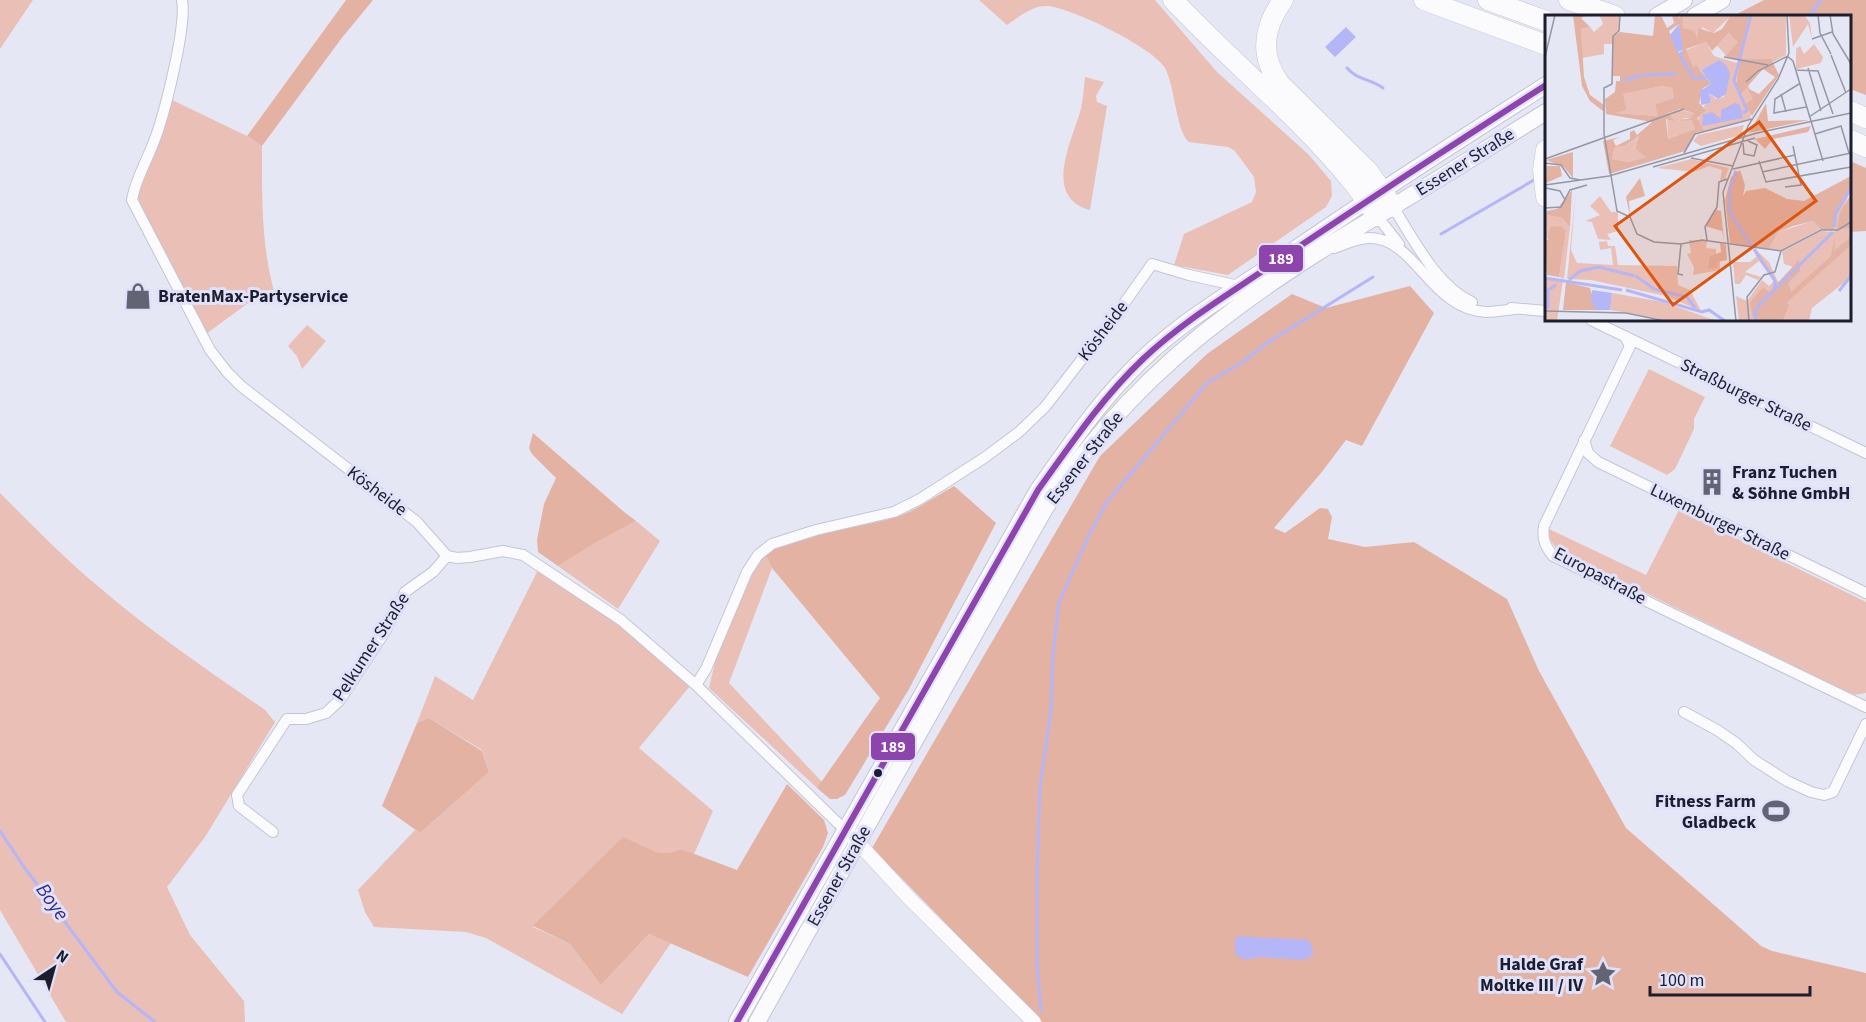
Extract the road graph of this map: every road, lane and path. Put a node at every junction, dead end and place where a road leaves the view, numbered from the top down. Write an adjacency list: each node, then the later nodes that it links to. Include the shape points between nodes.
1 (182, 0): 33 (street, Kösheide, via 177,50 161,124 132,200 210,350 227,372 417,522)
2 (1173, 0): 23 (highway)
3 (1283, 0): 23 (highway, via 1269,23 1266,37 1271,72 1348,150)
4 (1408, 0): 9 (highway, via 1427,6)
5 (1488, 0): 13 (highway)
6 (1569, 0): 10 (highway)
7 (1684, 0): 11 (main road)
8 (1722, 0): 12 (main road)
9 (1431, 2): 14 (highway)
10 (1611, 15)
11 (1659, 15)
12 (1697, 15)
13 (1545, 21)
14 (1545, 45)
15 (1545, 86): 23 (main road, Essener Straße)
16 (1851, 111): 18 (highway)
17 (1545, 113): 23 (main road, Essener Straße)
18 (1866, 118)
19 (1851, 140): 20 (highway)
20 (1866, 147)
21 (1545, 157): 22 (highway)
22 (1545, 188)
23 (1380, 204): 24 (street); 25 (main road, Essener Straße); 26 (main road, Essener Straße); 27 (street, via 1452,290 1469,301)
24 (1404, 251): 25 (street, via 1388,241 1367,238); 27 (street, via 1445,295 1462,305 1486,312)
25 (1316, 254): 41 (main road, Essener Straße, via 1190,345 1142,388 1077,462 1044,510)
26 (1239, 286): 35 (street, Kösheide, via 1152,264 1046,407 984,458 894,512 816,530 772,544 758,555); 39 (main road, Essener Straße, via 1175,332 1128,374 1087,421 1038,490)
27 (1515, 309): 28 (street)
28 (1545, 311)
29 (1593, 321): 30 (street)
30 (1625, 336): 31 (street, Europastraße, via 1630,346); 32 (street, Straßburger Straße)
31 (1584, 440): 34 (street, Luxemburger Straße, via 1588,453 1598,462); 36 (street, Europastraße, via 1544,526 1542,535 1553,556)
32 (1866, 453)
33 (447, 556): 35 (street, via 470,557 503,551 523,555 621,620); 40 (street, Pelkumer Straße, via 433,572 405,592 386,630 340,700 326,713 287,719 237,795 239,806)
34 (1866, 593)
35 (696, 685): 39 (street)
36 (1866, 707)
37 (1684, 712): 38 (street, via 1717,730 1787,781 1824,795 1833,792)
38 (1866, 724)
39 (845, 830): 41 (street); 42 (main road, Essener Straße)
40 (273, 832)
41 (858, 843): 43 (main road, Essener Straße); 44 (street)
42 (737, 1022)
43 (757, 1022)
44 (1034, 1022)

